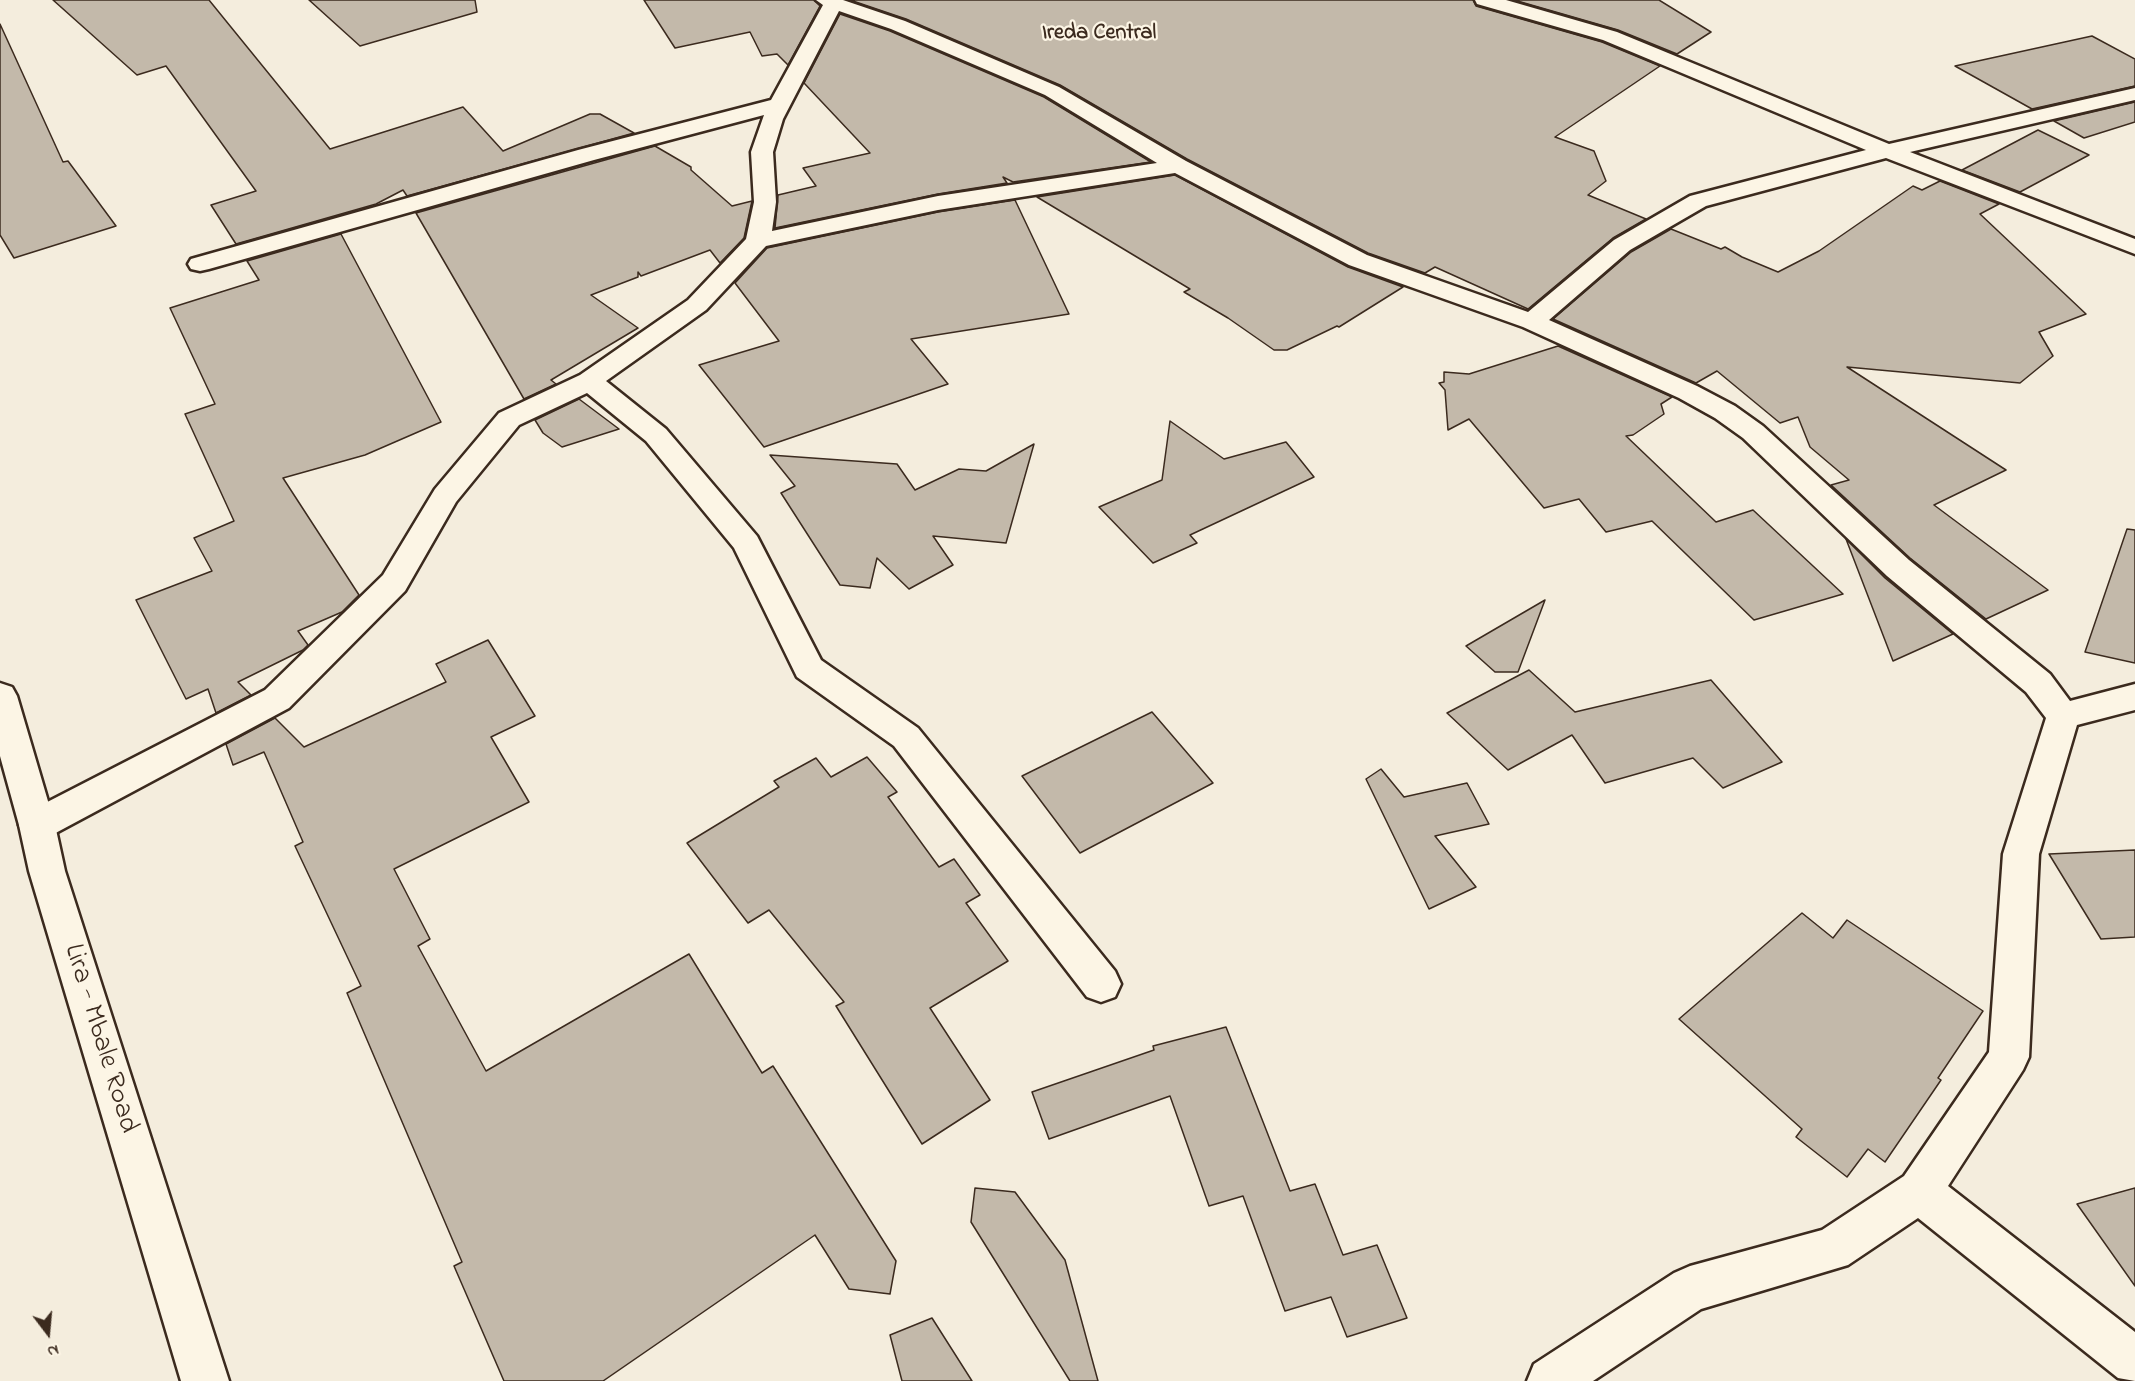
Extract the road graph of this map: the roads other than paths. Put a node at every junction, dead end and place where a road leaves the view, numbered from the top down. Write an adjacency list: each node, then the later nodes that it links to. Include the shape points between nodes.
1 (1484, 0): 5 (street, via 1610,36)
2 (829, 2): 4 (street); 6 (street, via 898,25 1052,91)
3 (2135, 94): 5 (street)
4 (779, 104): 7 (street, via 762,152 765,202); 9 (street)
5 (1887, 151): 8 (street); 10 (street, via 1698,201 1622,245)
6 (1178, 166): 7 (street, via 938,203); 10 (street, via 1358,260)
7 (758, 241): 11 (street, via 697,305)
8 (2135, 247)
9 (200, 264)
10 (1532, 322): 14 (street, via 1688,392 1753,432 1898,568 2038,682)
11 (589, 381): 15 (street, via 509,419 446,496 394,584 277,699); 16 (street, via 656,435 746,543 809,668 906,737)
12 (0, 696): 15 (street, Lira - Mbale Road)
13 (2135, 697): 14 (street)
14 (2063, 716): 17 (street, via 2021,854 2009,1058)
15 (37, 825): 19 (street, Lira - Mbale Road, via 47,872)
16 (1101, 984)
17 (1919, 1191): 18 (street); 20 (street, via 1832,1249 1690,1288)
18 (2135, 1361)
19 (205, 1381)
20 (1551, 1381)

